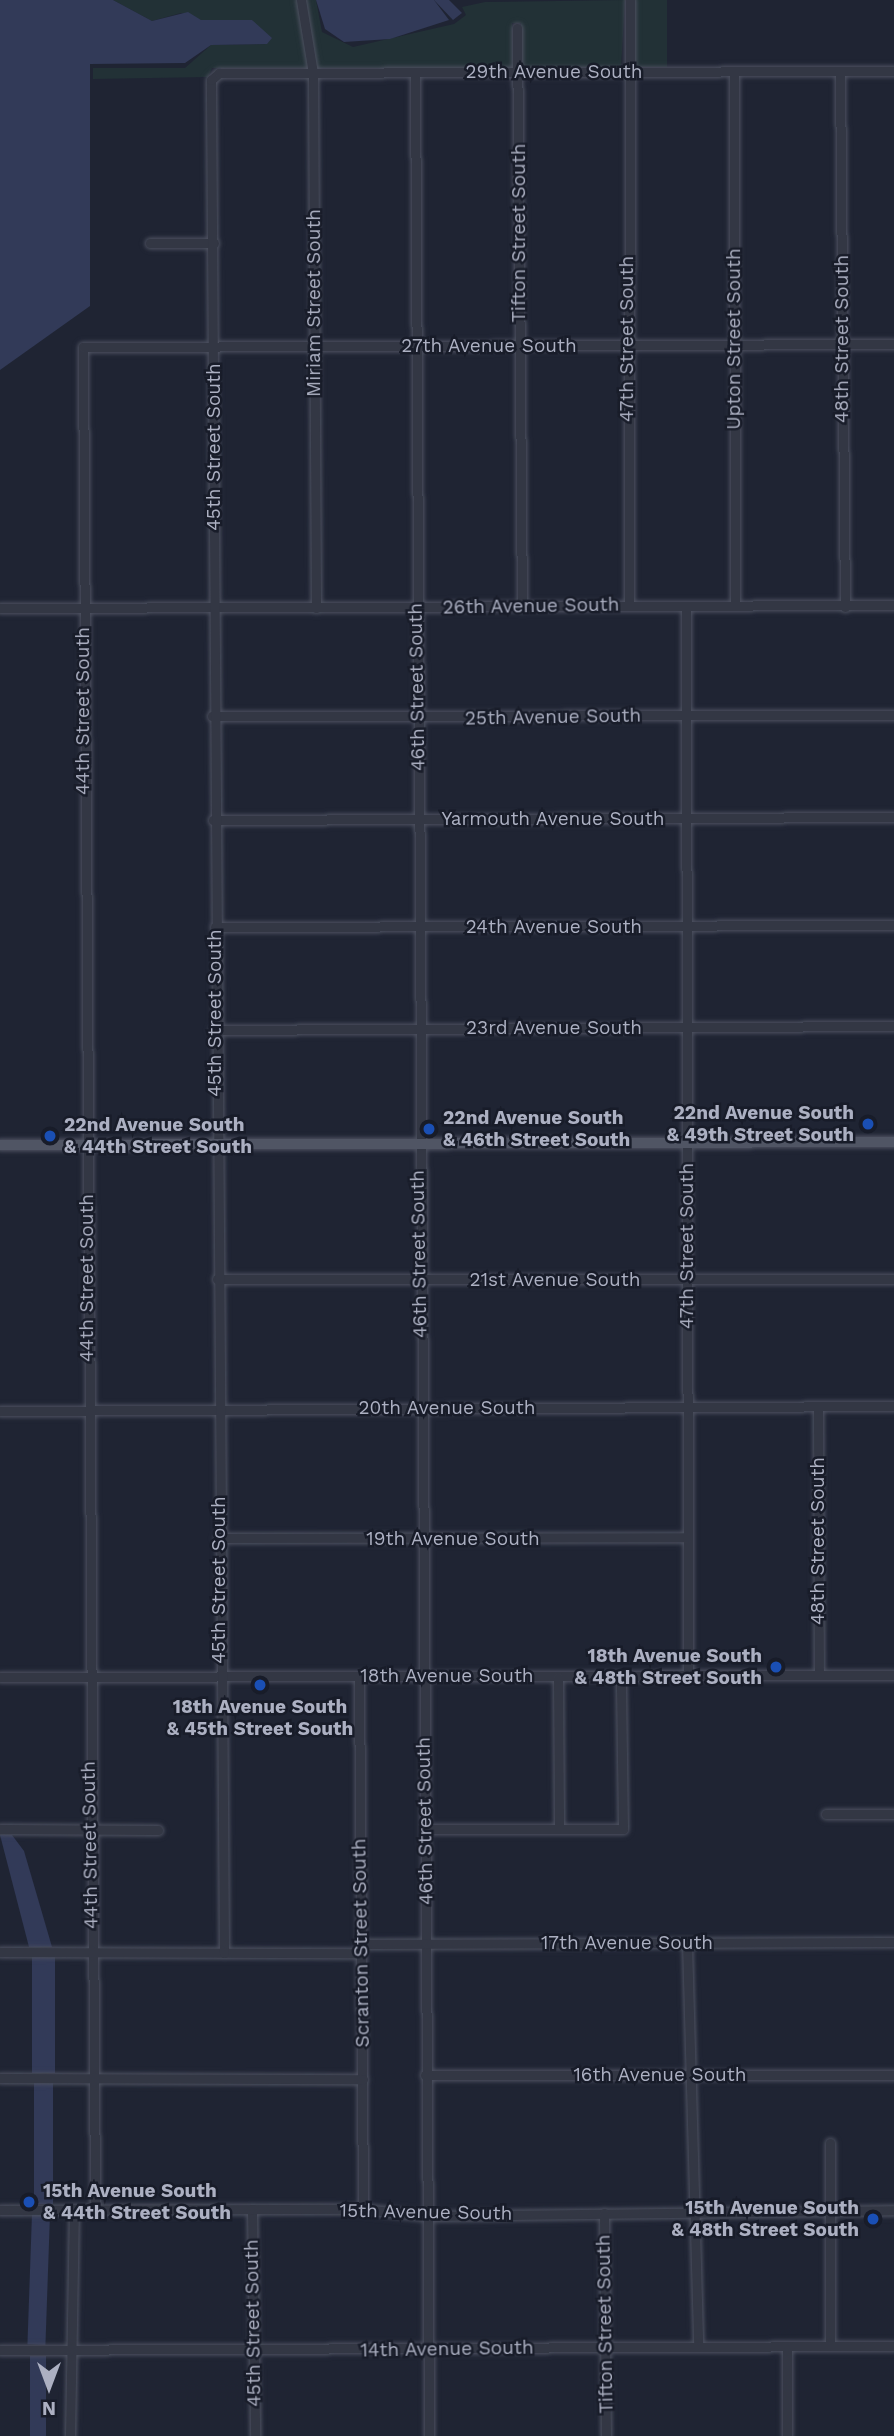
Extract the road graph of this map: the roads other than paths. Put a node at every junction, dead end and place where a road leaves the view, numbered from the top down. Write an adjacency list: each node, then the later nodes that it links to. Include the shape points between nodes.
1 (301, 0): 9 (street, Miriam Street South)
2 (630, 0): 7 (street, 47th Street South)
3 (517, 28): 10 (street, Tifton Street South)
4 (840, 71): 5 (street, 29th Avenue South); 8 (street, 29th Avenue South); 14 (street, 48th Street South)
5 (894, 71)
6 (415, 72): 9 (street, 29th Avenue South); 10 (street, 29th Avenue South); 22 (street, 46th Street South)
7 (625, 72): 8 (street, 29th Avenue South); 10 (street, 29th Avenue South); 16 (street, 47th Street South)
8 (734, 72): 17 (street, Upton Street South)
9 (313, 73): 11 (street, 29th Avenue South); 18 (street, Miriam Street South)
10 (518, 73): 19 (street, Tifton Street South)
11 (214, 75): 13 (street, 45th Street South)
12 (150, 243): 13 (street)
13 (214, 243): 21 (street, 45th Street South)
14 (841, 344): 15 (street, 27th Avenue South); 17 (street, 27th Avenue South); 30 (street, 48th Street South)
15 (894, 344)
16 (627, 345): 17 (street, 27th Avenue South); 19 (street, 27th Avenue South); 23 (street, 47th Street South)
17 (733, 345): 26 (street, Upton Street South)
18 (314, 346): 21 (street, 27th Avenue South); 22 (street, 27th Avenue South); 32 (street, Miriam Street South)
19 (520, 346): 22 (street, 27th Avenue South); 29 (street, Tifton Street South)
20 (83, 347): 21 (street, 27th Avenue South); 27 (street, 44th Street South)
21 (214, 347): 28 (street, 45th Street South)
22 (417, 347): 33 (street, 46th Street South)
23 (629, 605): 25 (street, 26th Avenue South); 29 (street, 26th Avenue South)
24 (894, 605): 30 (street, 26th Avenue South)
25 (686, 606): 26 (street, 26th Avenue South); 34 (street, 47th Street South)
26 (735, 606): 30 (street, 26th Avenue South)
27 (82, 607): 28 (street, 26th Avenue South); 31 (street, 26th Avenue South); 53 (street, 44th Street South)
28 (211, 607): 32 (street, 26th Avenue South); 36 (street, 45th Street South)
29 (522, 607): 33 (street, 26th Avenue South)
30 (845, 607)
31 (0, 608)
32 (316, 608): 33 (street, 26th Avenue South)
33 (416, 608): 37 (street, 46th Street South)
34 (685, 715): 35 (street, 25th Avenue South); 37 (street, 25th Avenue South); 39 (street, 47th Street South)
35 (894, 715)
36 (212, 716): 37 (street, 25th Avenue South); 40 (street, 45th Street South)
37 (417, 718): 41 (street, 46th Street South)
38 (894, 817): 39 (street, Yarmouth Avenue South)
39 (685, 819): 41 (street, Yarmouth Avenue South); 43 (street, 47th Street South)
40 (213, 820): 41 (street, Yarmouth Avenue South); 44 (street, 45th Street South)
41 (419, 820): 45 (street, 46th Street South)
42 (894, 925): 43 (street, 24th Avenue South)
43 (685, 926): 45 (street, 24th Avenue South); 47 (street, 47th Street South)
44 (215, 927): 45 (street, 24th Avenue South); 49 (street, 45th Street South)
45 (418, 928): 48 (street, 46th Street South)
46 (894, 1026): 47 (street, 23rd Avenue South)
47 (687, 1027): 48 (street, 23rd Avenue South); 50 (street, 47th Street South)
48 (419, 1029): 49 (street, 23rd Avenue South); 52 (street, 46th Street South)
49 (214, 1030): 54 (street, 45th Street South)
50 (687, 1142): 51 (main road); 52 (main road); 57 (street, 47th Street South)
51 (894, 1142)
52 (418, 1143): 54 (main road); 59 (street, 46th Street South)
53 (86, 1144): 54 (main road); 55 (main road); 64 (street, 44th Street South)
54 (216, 1144): 56 (street, 45th Street South)
55 (0, 1145)
56 (217, 1279): 59 (street, 21st Avenue South); 65 (street, 45th Street South)
57 (688, 1279): 58 (street, 21st Avenue South); 59 (street, 21st Avenue South); 60 (street, 47th Street South)
58 (894, 1279)
59 (419, 1280): 63 (street, 46th Street South)
60 (685, 1406): 61 (street, 20th Avenue South); 63 (street, 20th Avenue South); 67 (street, 47th Street South)
61 (818, 1406): 62 (street, 20th Avenue South); 71 (street, 48th Street South)
62 (894, 1406)
63 (421, 1409): 65 (street, 20th Avenue South); 69 (street, 46th Street South)
64 (87, 1410): 65 (street, 20th Avenue South); 66 (street, 20th Avenue South); 73 (street, 44th Street South)
65 (218, 1410): 68 (street, 45th Street South)
66 (0, 1411)
67 (687, 1537): 69 (street, 19th Avenue South); 76 (street, 47th Street South)
68 (219, 1538): 69 (street, 19th Avenue South); 70 (street, 45th Street South)
69 (422, 1539): 75 (street, 46th Street South)
70 (219, 1675): 73 (street, 18th Avenue South); 74 (street, 18th Avenue South); 93 (street, 45th Street South)
71 (818, 1675): 72 (street, 18th Avenue South); 76 (street, 18th Avenue South)
72 (894, 1675)
73 (88, 1676): 77 (street, 18th Avenue South); 85 (street, 44th Street South)
74 (359, 1676): 75 (street, 18th Avenue South); 90 (street, Scranton Street South)
75 (423, 1676): 78 (street, 18th Avenue South); 83 (street, 46th Street South)
76 (688, 1676): 79 (street, 18th Avenue South)
77 (0, 1677)
78 (558, 1677): 79 (street, 18th Avenue South); 84 (street)
79 (621, 1677): 84 (street, via 623,1829)
80 (826, 1814): 81 (street)
81 (894, 1814)
82 (0, 1829): 85 (street)
83 (425, 1829): 84 (street); 89 (street, 46th Street South)
84 (559, 1829)
85 (91, 1830): 86 (street); 92 (street, 44th Street South)
86 (158, 1830)
87 (894, 1942): 88 (street, 17th Avenue South)
88 (687, 1943): 89 (street, 17th Avenue South); 95 (street)
89 (427, 1944): 90 (street, 17th Avenue South); 94 (street, 46th Street South)
90 (360, 1949): 93 (street, 17th Avenue South); 99 (street, Scranton Street South)
91 (0, 1952): 92 (street, 17th Avenue South)
92 (91, 1953): 93 (street, 17th Avenue South); 98 (street, 44th Street South)
93 (224, 1953)
94 (425, 2075): 95 (street, 16th Avenue South); 110 (street, 46th Street South)
95 (689, 2075): 96 (street, 16th Avenue South); 108 (street)
96 (894, 2075)
97 (0, 2078): 98 (street)
98 (93, 2078): 99 (street); 102 (street, 44th Street South)
99 (363, 2079): 104 (street, Scranton Street South)
100 (830, 2143): 106 (street)
101 (74, 2209): 102 (street, 15th Avenue South); 105 (street, 15th Avenue South); 118 (street)
102 (95, 2209): 103 (street, 15th Avenue South)
103 (251, 2209): 104 (street, 15th Avenue South); 119 (street, 45th Street South)
104 (363, 2209): 110 (street, 15th Avenue South)
105 (0, 2210)
106 (832, 2210): 107 (street, 15th Avenue South); 108 (street, 15th Avenue South); 114 (street)
107 (894, 2210)
108 (695, 2211): 109 (street, 15th Avenue South); 112 (street)
109 (604, 2213): 110 (street, 15th Avenue South); 111 (street, Tifton Street South)
110 (428, 2216): 117 (street, 46th Street South)
111 (606, 2346): 112 (street, 14th Avenue South); 117 (street, 14th Avenue South); 123 (street, Tifton Street South)
112 (698, 2346): 113 (street, 14th Avenue South)
113 (787, 2346): 114 (street, 14th Avenue South); 124 (street)
114 (830, 2346): 115 (street, 14th Avenue South)
115 (894, 2346)
116 (0, 2350): 118 (street, 14th Avenue South)
117 (429, 2350): 119 (street, 14th Avenue South); 122 (street, 46th Street South)
118 (72, 2351): 119 (street, 14th Avenue South); 120 (street)
119 (254, 2352): 121 (street, 45th Street South)
120 (70, 2436)
121 (255, 2436)
122 (429, 2436)
123 (606, 2436)
124 (787, 2436)

